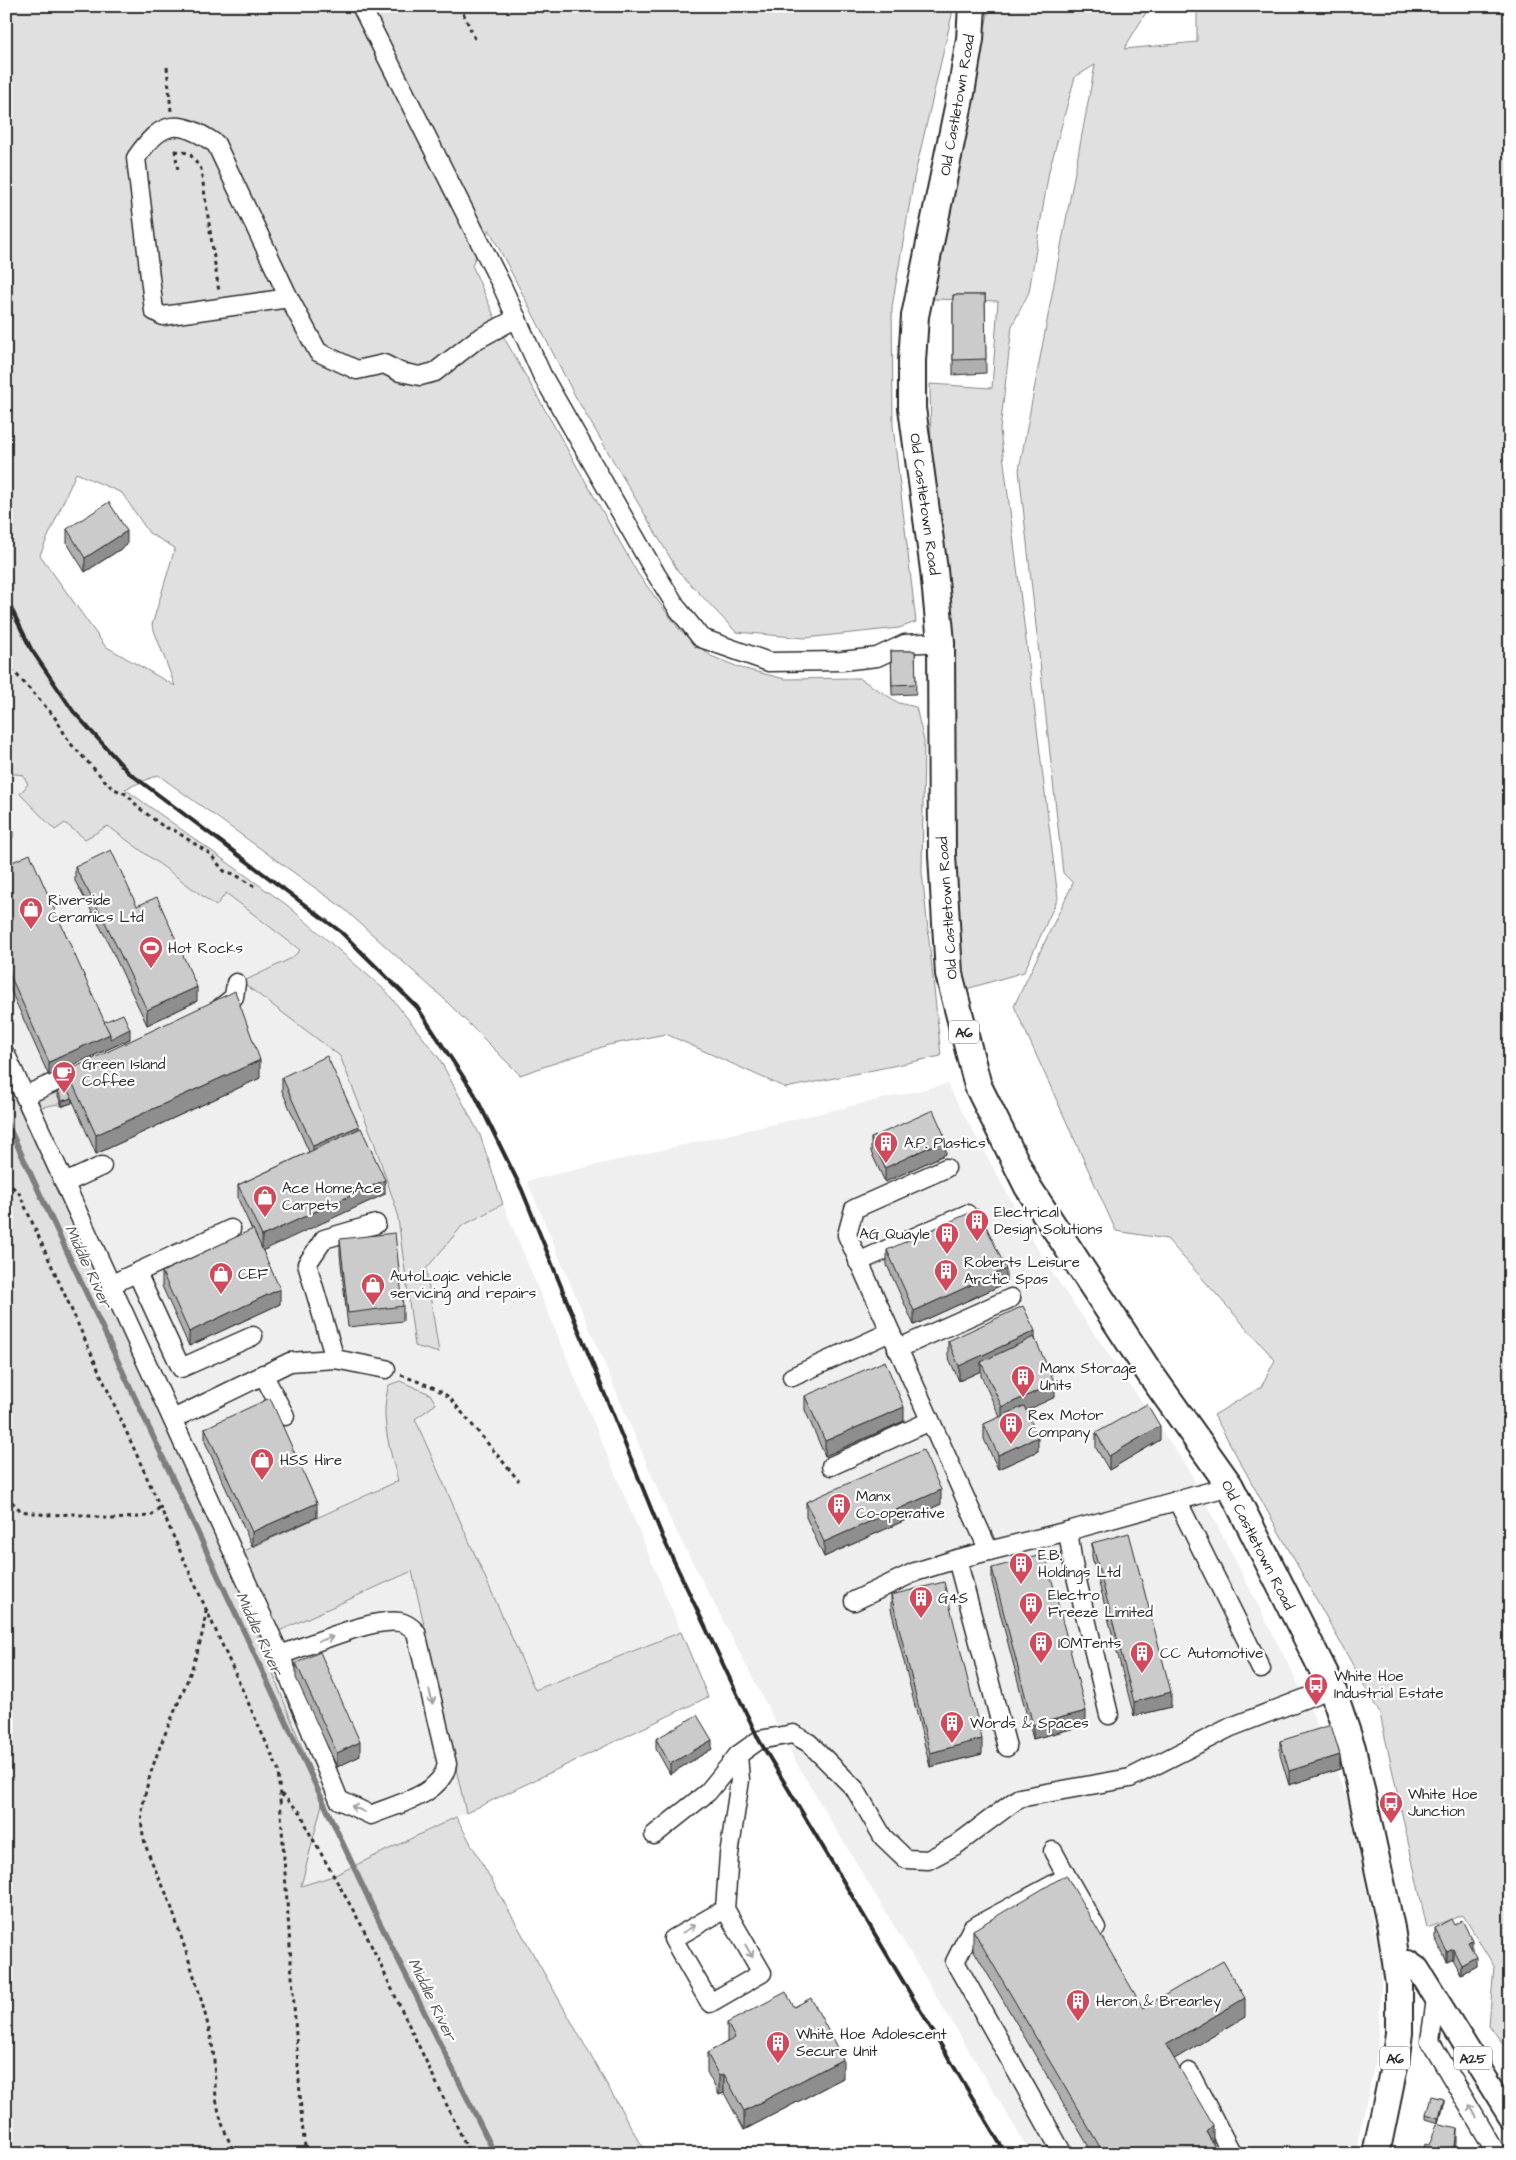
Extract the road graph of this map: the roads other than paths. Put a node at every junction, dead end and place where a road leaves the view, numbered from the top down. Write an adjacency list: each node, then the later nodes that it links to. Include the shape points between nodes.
1 (361, 6): 4 (street)
2 (972, 6): 5 (highway, Old Castletown Road / A6, via 961,93 915,316 912,361 912,408)
3 (289, 298): 3 (street, via 216,144 194,129 172,126 150,138 136,158 154,311 163,316); 4 (street, via 318,352 357,370 384,364 400,372 420,376 435,372 476,340)
4 (517, 318): 5 (street, via 542,375 656,574 701,638 769,662 878,657 905,644)
5 (941, 642): 34 (highway, Old Castletown Road / A6, via 942,855 950,974 978,1086 1028,1187)
6 (236, 983): 7 (street, via 234,997)
7 (205, 1014)
8 (6, 1055): 10 (street)
9 (106, 1059): 10 (street)
10 (26, 1095): 13 (street)
11 (102, 1166): 13 (street)
12 (946, 1168): 17 (street, via 854,1209 847,1235)
13 (65, 1183): 19 (street)
14 (967, 1214): 17 (street)
15 (376, 1224): 25 (street, via 324,1240 307,1264)
16 (231, 1229): 18 (street)
17 (858, 1262): 21 (street)
18 (137, 1273): 19 (street); 24 (street)
19 (112, 1284): 26 (street)
20 (1011, 1298): 23 (street)
21 (890, 1332): 23 (street); 29 (street)
22 (253, 1336): 24 (street, via 182,1368)
23 (898, 1349): 32 (street)
24 (176, 1356): 26 (street)
25 (335, 1359): 27 (street); 28 (street, via 290,1362)
26 (149, 1368): 31 (street)
27 (386, 1370)
28 (262, 1374): 30 (street); 31 (street)
29 (792, 1377)
30 (285, 1416)
31 (173, 1419): 40 (street)
32 (930, 1421): 33 (street); 37 (street)
33 (831, 1466)
34 (1230, 1486): 35 (street); 42 (highway, Old Castletown Road / A6)
35 (1177, 1500): 36 (street); 41 (street)
36 (1068, 1531): 37 (street); 43 (street)
37 (989, 1551): 38 (street)
38 (957, 1559): 39 (street, via 915,1572); 44 (street)
39 (854, 1601)
40 (280, 1655): 40 (street, one-way to 40, via 373,1624 406,1624 416,1632 434,1707 447,1764 442,1779 428,1792 370,1815 339,1800)
41 (1261, 1669)
42 (1332, 1688): 45 (street, via 1231,1727 1130,1778 1018,1798 956,1845 928,1860 906,1859 883,1838 854,1789 810,1743 793,1734 759,1740); 51 (highway, Old Castletown Road / A6, via 1352,1748)
43 (1109, 1715)
44 (1007, 1747)
45 (738, 1755): 46 (street, via 708,1792); 49 (street, via 740,1780)
46 (654, 1835)
47 (1053, 1851): 48 (street)
48 (1067, 1877): 50 (street); 55 (street, via 972,1928 955,1962)
49 (724, 1908): 49 (street, one-way to 49, via 762,1973 710,2003 673,1939)
50 (1104, 1942)
51 (1397, 1961): 52 (main road, A25, via 1408,1962 1418,1969); 57 (highway, A6, via 1399,2033)
52 (1436, 1999): 54 (main road, A25); 58 (street, one-way to 52, via 1430,2041)
53 (1189, 2072): 56 (street)
54 (1510, 2117)
55 (1063, 2154)
56 (1232, 2154)
57 (1376, 2154)
58 (1497, 2154)

